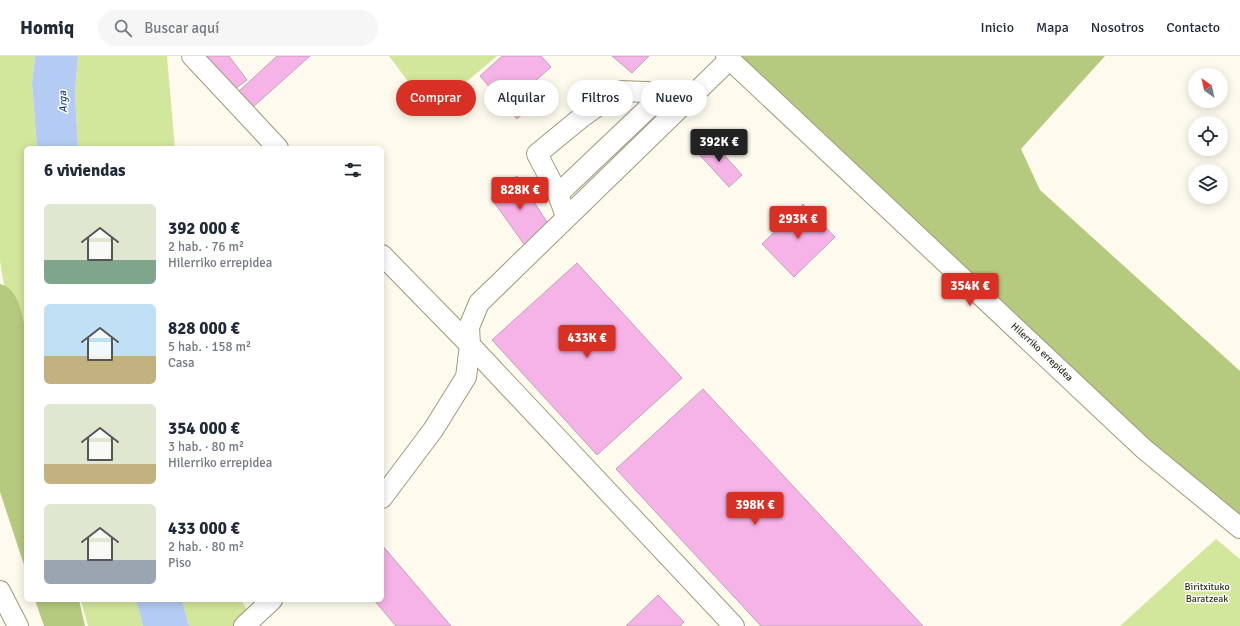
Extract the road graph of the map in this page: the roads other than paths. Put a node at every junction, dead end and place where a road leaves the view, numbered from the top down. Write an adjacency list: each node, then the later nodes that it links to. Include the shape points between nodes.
1 (192, 56): 7 (street)
2 (728, 57): 3 (street); 13 (street, Hilerriko errepidea, via 1144,449)
3 (706, 80)
4 (641, 92): 8 (street, via 619,92 582,117 537,154)
5 (641, 115): 8 (street)
6 (671, 116): 9 (street)
7 (276, 146)
8 (558, 194): 9 (street)
9 (566, 218): 11 (street, via 480,303 469,327)
10 (384, 257): 11 (street)
11 (470, 344): 12 (street, via 466,377 433,430); 18 (street)
12 (384, 495)
13 (1240, 528)
14 (0, 591): 16 (street)
15 (270, 602): 17 (street)
16 (18, 626)
17 (244, 626)
18 (734, 626)

